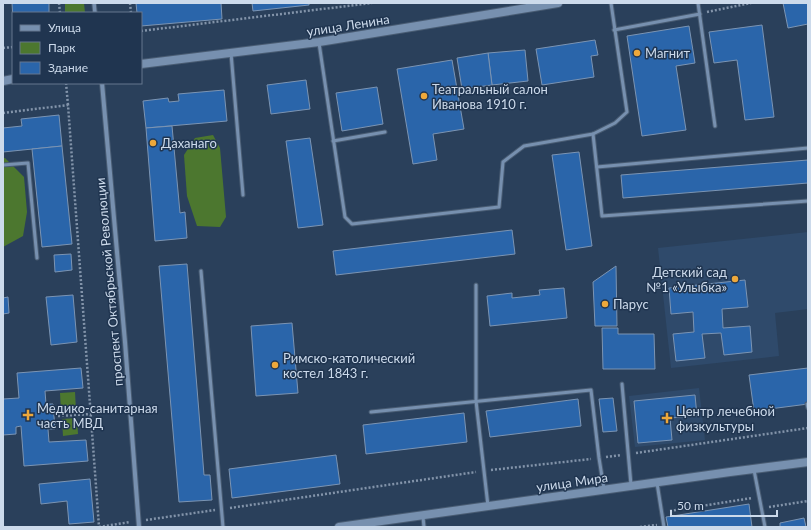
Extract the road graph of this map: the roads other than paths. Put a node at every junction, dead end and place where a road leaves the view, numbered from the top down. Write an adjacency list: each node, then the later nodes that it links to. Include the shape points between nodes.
1 (558, 3): 6 (main road, улица Ленина)
2 (611, 3): 5 (lane)
3 (698, 3): 4 (lane)
4 (700, 14): 5 (lane); 10 (lane)
5 (614, 30): 12 (lane, via 626,112 615,123)
6 (319, 42): 7 (main road, улица Ленина); 13 (lane)
7 (231, 53): 8 (main road, улица Ленина); 17 (lane)
8 (142, 64)
9 (102, 84): 34 (street, проспект Октябрьской Революции)
10 (715, 126)
11 (385, 132): 13 (lane)
12 (593, 134): 13 (lane, via 524,146 503,162 499,206 352,224 345,217); 16 (lane)
13 (333, 141)
14 (808, 148): 16 (lane)
15 (3, 165): 19 (lane, via 28,163)
16 (597, 167): 18 (lane, via 602,216)
17 (243, 196)
18 (808, 200)
19 (37, 258)
20 (201, 271): 35 (lane)
21 (476, 286): 23 (lane)
22 (622, 384): 30 (lane)
23 (476, 401): 26 (lane); 31 (lane, via 591,390); 32 (lane)
24 (807, 404): 25 (lane)
25 (808, 408)
26 (371, 412)
27 (808, 462): 28 (main road, улица Мира)
28 (753, 469): 29 (main road, улица Мира); 39 (lane)
29 (657, 482): 30 (main road, улица Мира); 38 (lane)
30 (631, 486): 31 (main road, улица Мира)
31 (604, 489): 32 (main road, улица Мира)
32 (488, 506): 33 (main road, улица Мира)
33 (423, 515): 36 (main road, улица Мира); 37 (lane)
34 (139, 527)
35 (223, 527)
36 (339, 527)
37 (424, 527)
38 (664, 527)
39 (765, 527)

